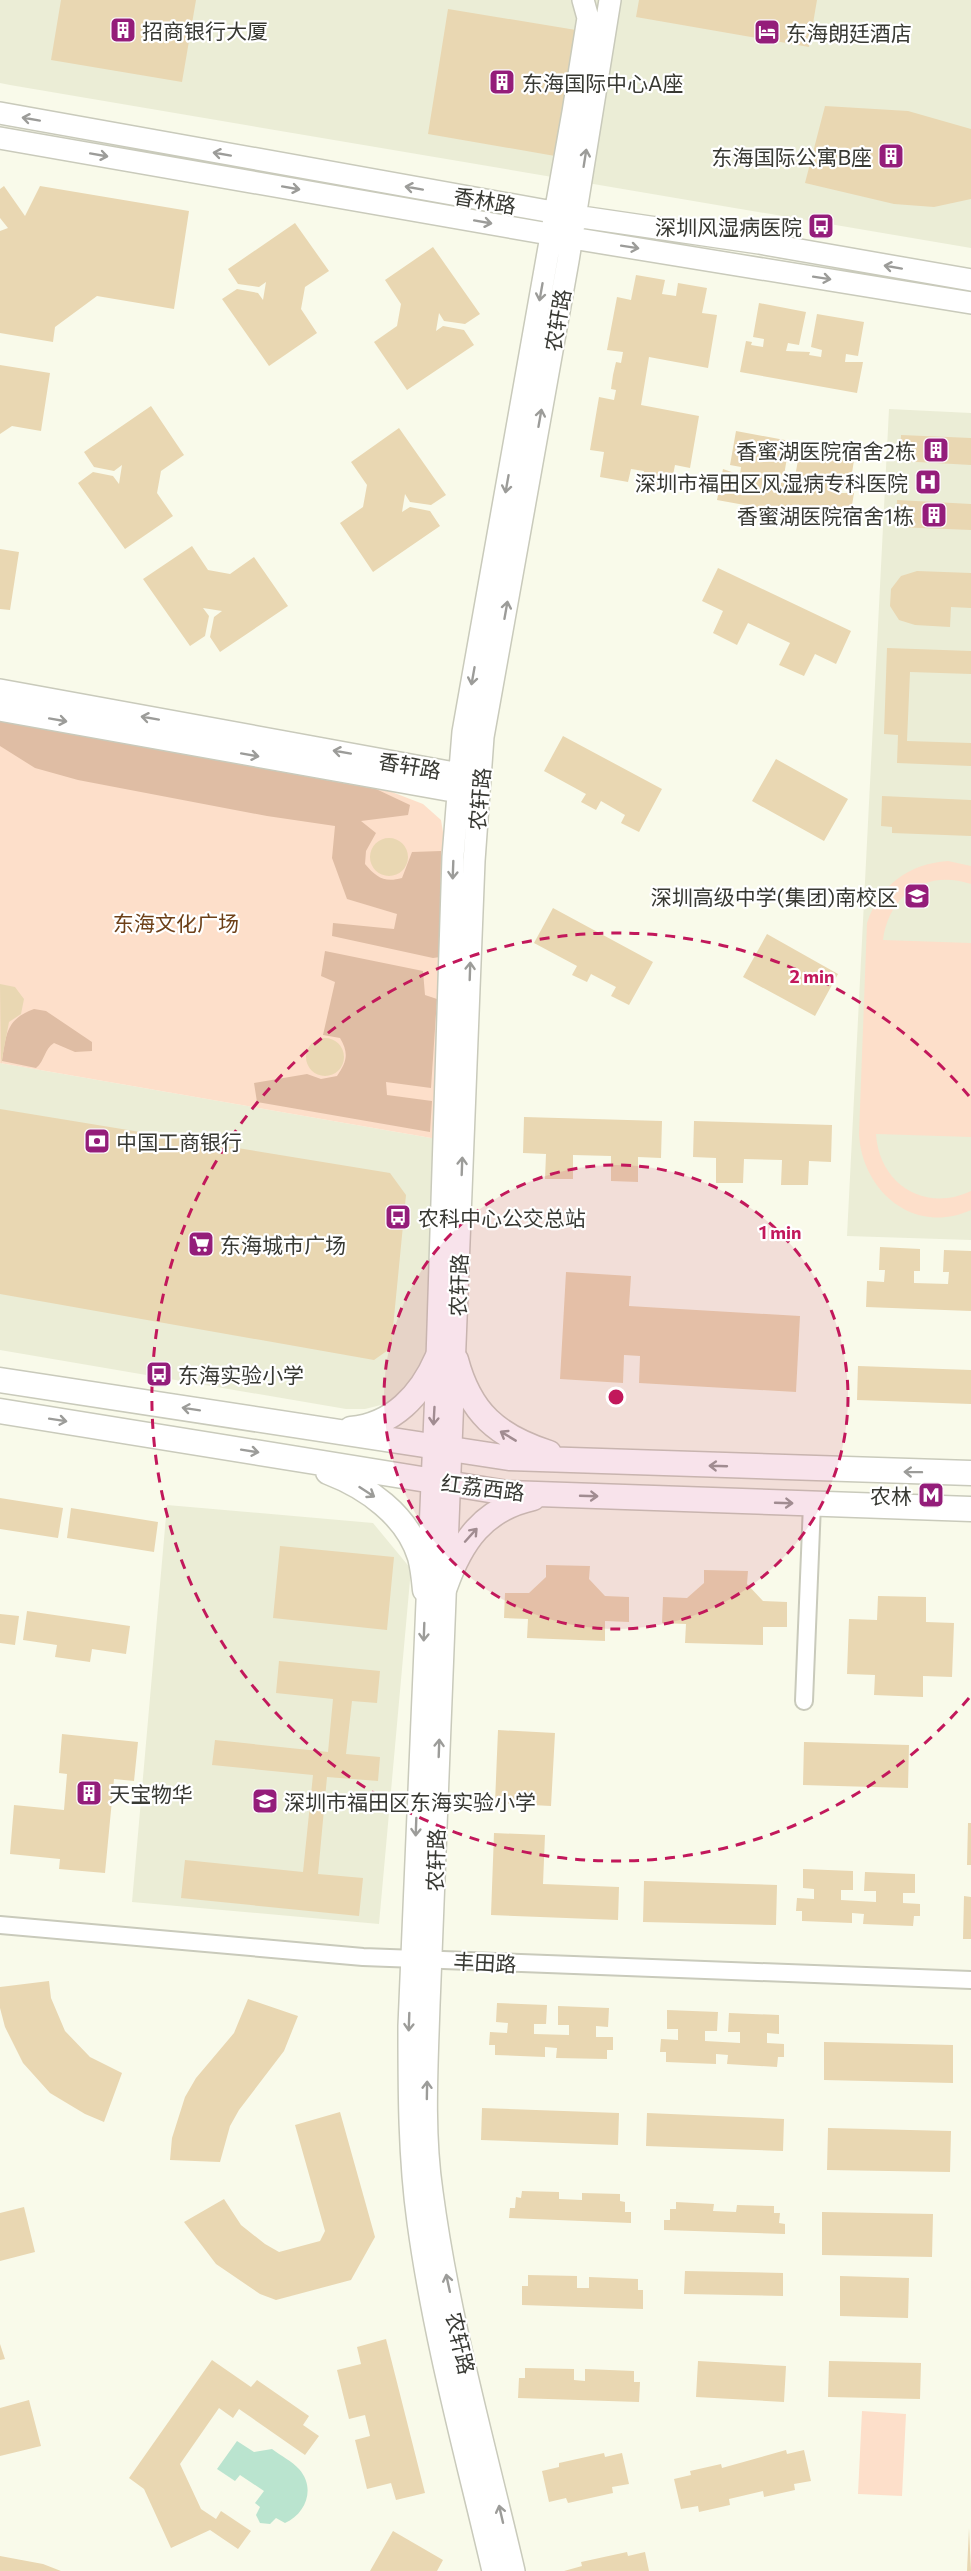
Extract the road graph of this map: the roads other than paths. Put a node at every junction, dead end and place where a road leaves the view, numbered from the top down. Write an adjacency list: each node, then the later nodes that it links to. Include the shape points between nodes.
1 (574, 0): 6 (street, via 572,12 578,32 545,202)
2 (583, 0): 7 (street, 农轩路, via 588,18)
3 (610, 0): 7 (street, 农轩路, one-way to 3)
4 (0, 113): 6 (street, 香林路, one-way to 4)
5 (0, 138): 8 (street, 香林路, one-way to 8)
6 (532, 208): 7 (street, 香林路)
7 (565, 214): 8 (street, 农轩路); 9 (street, 农轩路); 10 (street, 香林路, one-way to 7)
8 (551, 234): 9 (street, 香林路); 16 (street, 农轩路, one-way to 16, via 463,732)
9 (572, 238): 12 (street, 香林路, one-way to 12); 17 (street, 农轩路, one-way to 9, via 483,737)
10 (921, 272): 11 (street, 香林路); 12 (street)
11 (971, 280)
12 (916, 294): 13 (street, 香林路)
13 (971, 303)
14 (0, 690): 16 (street, 香轩路, one-way to 14)
15 (0, 710): 16 (street, 香轩路, one-way to 16)
16 (459, 783): 17 (street, 香轩路); 18 (street, 农轩路, one-way to 18, via 453,857)
17 (480, 785): 18 (street, 农轩路, one-way to 17)
18 (451, 1224): 19 (street, 农轩路)
19 (446, 1359): 22 (main road, via 417,1393 384,1421); 23 (street, 农轩路); 25 (main road, one-way to 19, via 506,1436 473,1404)
20 (0, 1380): 22 (main road, 红荔西路, one-way to 20)
21 (0, 1411): 24 (main road, 红荔西路, one-way to 24)
22 (332, 1431): 23 (main road, 红荔西路)
23 (442, 1447): 25 (main road, 红荔西路, via 509,1458); 27 (street, 农轩路)
24 (295, 1459): 27 (main road, 红荔西路); 31 (main road, one-way to 31, via 370,1492 400,1521)
25 (583, 1461): 26 (main road, 红荔西路, one-way to 25)
26 (971, 1473)
27 (440, 1482): 28 (main road, 红荔西路); 31 (street, 农轩路)
28 (549, 1495): 29 (main road, 红荔西路, one-way to 29); 31 (main road, one-way to 28, via 464,1544 495,1512)
29 (812, 1504): 30 (main road, 红荔西路); 32 (street)
30 (971, 1509)
31 (435, 1588): 34 (street, 农轩路)
32 (804, 1701)
33 (0, 1925): 34 (street, 丰田路)
34 (421, 1959): 35 (street, 丰田路); 36 (street, 农轩路, one-way to 36, via 409,2108 418,2221 441,2352); 37 (street, 农轩路, one-way to 34, via 459,2333 431,2190)
35 (971, 1980)
36 (493, 2571)
37 (514, 2571)

